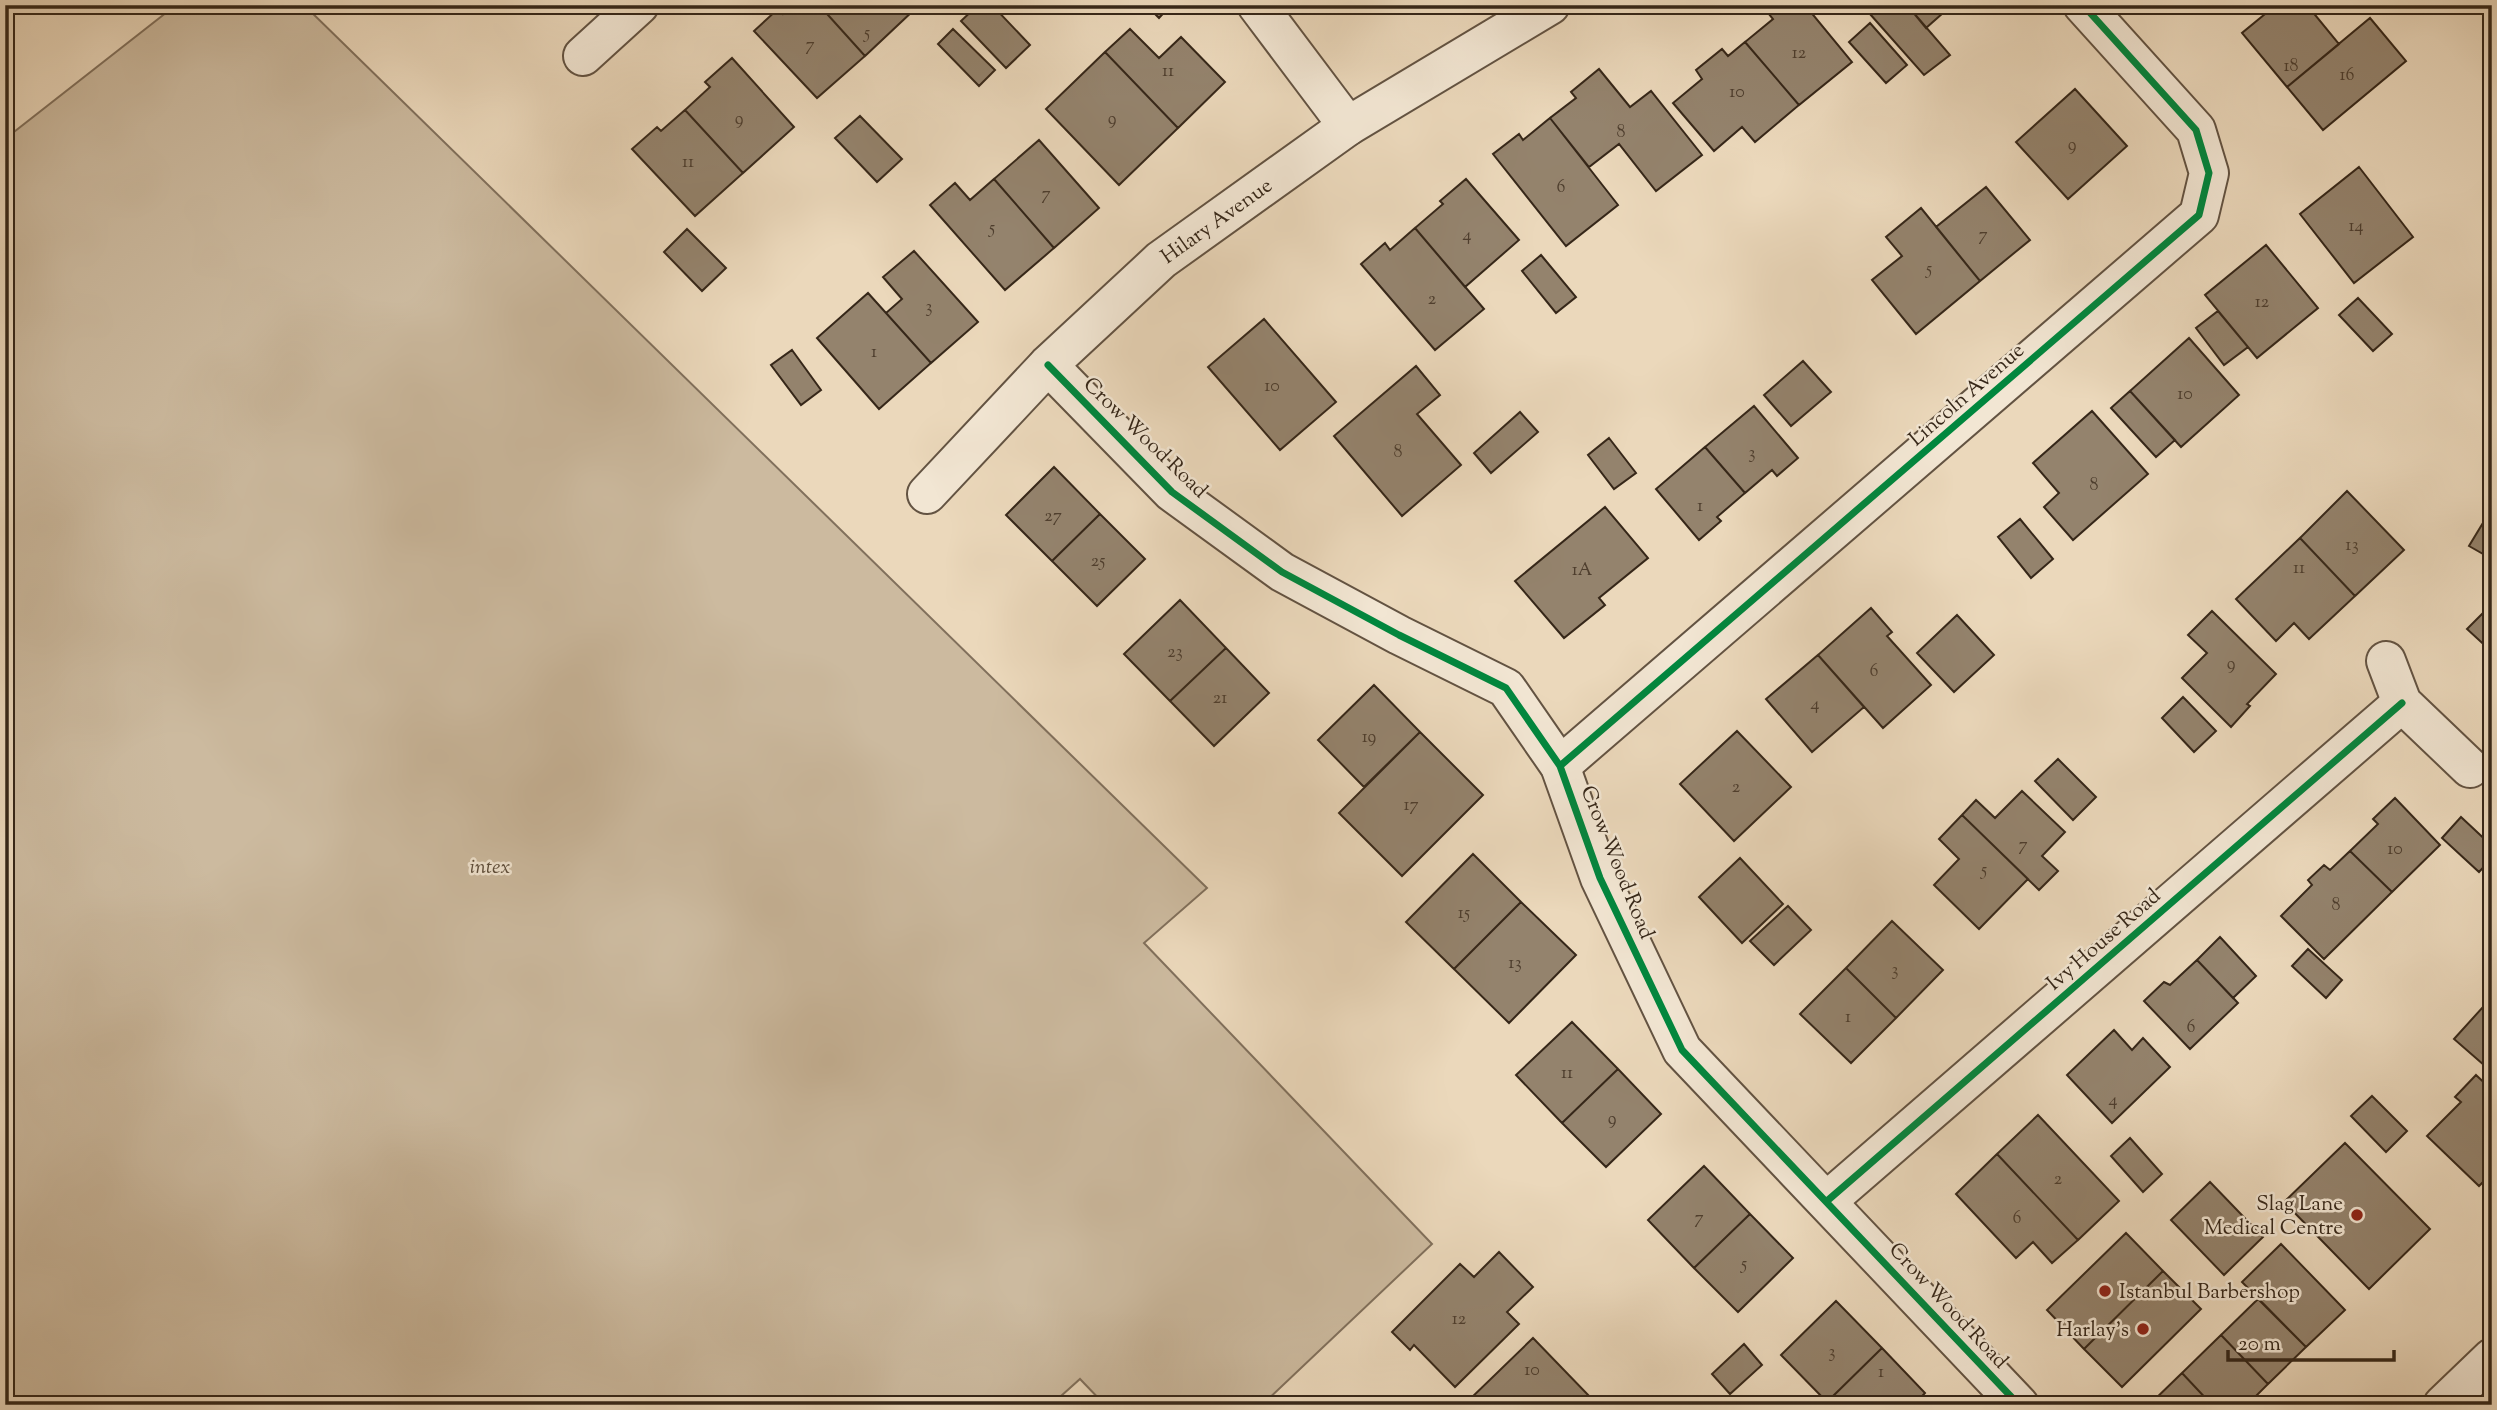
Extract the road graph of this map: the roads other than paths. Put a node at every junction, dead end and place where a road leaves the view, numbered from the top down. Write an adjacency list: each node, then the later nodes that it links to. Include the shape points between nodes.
1 (639, 5): 5 (street)
2 (1257, 5): 6 (street)
3 (1550, 5): 6 (street, Hilary Avenue)
4 (2083, 5): 11 (street, Lincoln Avenue, via 2196,130 2209,173 2199,215)
5 (583, 55)
6 (1348, 126): 7 (street, Hilary Avenue, via 1161,260)
7 (1048, 365): 8 (street, Hilary Avenue); 11 (street, Crow Wood Road, via 1172,492 1282,572 1506,688)
8 (927, 494)
9 (2386, 661): 10 (street)
10 (2402, 703): 12 (street); 13 (street, Ivy House Road)
11 (1560, 766): 13 (street, Crow Wood Road, via 1600,877 1682,1049)
12 (2470, 768)
13 (1826, 1201): 15 (street, Crow Wood Road)
14 (2492, 1358): 16 (street)
15 (2020, 1405)
16 (2443, 1405)

